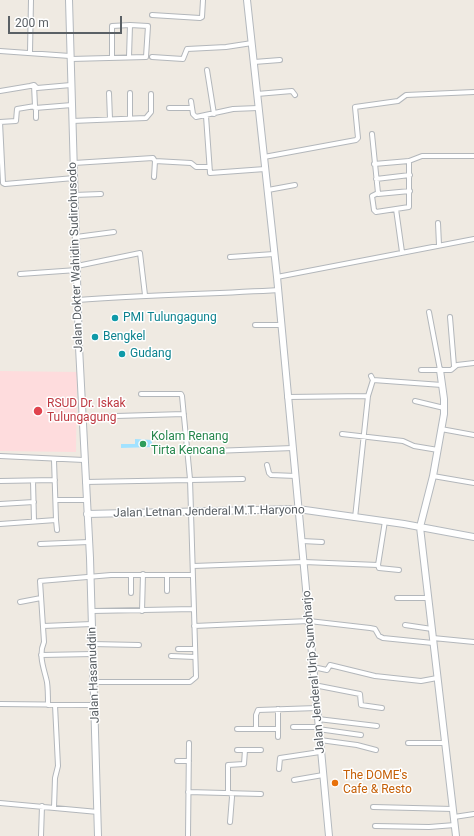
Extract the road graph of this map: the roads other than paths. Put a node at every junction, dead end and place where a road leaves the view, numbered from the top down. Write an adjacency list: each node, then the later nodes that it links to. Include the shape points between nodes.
1 (31, 0): 9 (street)
2 (69, 0): 10 (street, Jalan Dokter Wahidin Sudirohusodo)
3 (203, 0): 5 (street, via 200,18)
4 (247, 0): 7 (street, Jalan Jenderal Urip Sumoharjo)
5 (152, 16)
6 (130, 25): 11 (street, via 112,26); 12 (street); 12 (street, via 148,26 148,55)
7 (252, 43): 13 (street, via 187,49 183,60); 15 (street, Jalan Jenderal Urip Sumoharjo)
8 (0, 51): 9 (street)
9 (30, 52): 10 (street)
10 (70, 57): 11 (street); 17 (street, Jalan Dokter Wahidin Sudirohusodo)
11 (112, 57): 12 (street)
12 (129, 57)
13 (152, 57)
14 (280, 60): 15 (street)
15 (254, 62): 24 (street, Jalan Jenderal Urip Sumoharjo)
16 (207, 70): 32 (street)
17 (71, 85): 18 (street, via 37,88); 27 (street, Jalan Dokter Wahidin Sudirohusodo)
18 (34, 86): 19 (street); 28 (street)
19 (0, 91)
20 (474, 92): 41 (street, via 406,95 398,101 355,107 358,138 356,140)
21 (109, 93): 36 (street)
22 (130, 93): 35 (street)
23 (151, 94): 35 (street, via 149,116)
24 (257, 94): 25 (street, via 292,90); 31 (street, Jalan Jenderal Urip Sumoharjo)
25 (295, 96)
26 (191, 101): 30 (street)
27 (72, 105): 28 (street); 37 (street, Jalan Dokter Wahidin Sudirohusodo)
28 (35, 107): 34 (street); 39 (street, via 17,109 16,121 0,122)
29 (169, 108): 30 (street)
30 (192, 108): 33 (street, via 196,117)
31 (258, 108): 32 (street, via 233,109); 41 (street, Jalan Jenderal Urip Sumoharjo)
32 (214, 114): 33 (street)
33 (206, 116): 46 (street)
34 (36, 118)
35 (130, 118): 36 (street)
36 (110, 119): 37 (street)
37 (72, 121): 44 (street, Jalan Dokter Wahidin Sudirohusodo)
38 (372, 134): 45 (street)
39 (0, 156): 50 (street, via 5,184)
40 (474, 156): 43 (street, via 422,156)
41 (264, 157): 47 (street, Jalan Jenderal Urip Sumoharjo)
42 (155, 161): 44 (street, via 151,158); 46 (street, via 191,163 196,168); 49 (street)
43 (409, 161): 45 (street); 48 (street)
44 (74, 163): 50 (street, Jalan Dokter Wahidin Sudirohusodo)
45 (374, 164): 51 (street)
46 (210, 166): 47 (street, via 211,173)
47 (265, 169): 53 (street, Jalan Jenderal Urip Sumoharjo)
48 (410, 175): 51 (street); 54 (street)
49 (154, 177)
50 (74, 178): 57 (street, Jalan Dokter Wahidin Sudirohusodo)
51 (376, 179): 56 (street)
52 (295, 185): 53 (street)
53 (268, 190): 65 (street, Jalan Jenderal Urip Sumoharjo)
54 (410, 191): 56 (street); 58 (street, via 410,206)
55 (101, 194): 57 (street)
56 (378, 194): 58 (street, via 372,196 375,212)
57 (74, 195): 61 (street, Jalan Dokter Wahidin Sudirohusodo)
58 (396, 209): 64 (street)
59 (438, 223): 63 (street)
60 (114, 232): 61 (street)
61 (76, 237): 67 (street, Jalan Dokter Wahidin Sudirohusodo)
62 (474, 239): 63 (street)
63 (439, 245): 64 (street)
64 (402, 252): 69 (street)
65 (274, 254): 66 (street); 69 (street, Jalan Jenderal Urip Sumoharjo)
66 (230, 257)
67 (77, 268): 68 (street); 71 (street, via 140,253); 72 (street, Jalan Dokter Wahidin Sudirohusodo)
68 (20, 274)
69 (277, 277): 70 (street, Jalan Jenderal Urip Sumoharjo)
70 (278, 290): 71 (street); 76 (street, Jalan Jenderal Urip Sumoharjo)
71 (145, 295): 72 (street)
72 (78, 300): 88 (street, Jalan Dokter Wahidin Sudirohusodo)
73 (429, 312): 80 (street)
74 (450, 317): 78 (street)
75 (255, 325): 76 (street)
76 (281, 325): 84 (street, Jalan Jenderal Urip Sumoharjo)
77 (474, 363): 78 (street)
78 (454, 366): 80 (street, via 452,370)
79 (421, 370): 80 (street)
80 (440, 370): 81 (street)
81 (442, 385): 83 (street, via 372,378); 86 (street)
82 (141, 394): 87 (street, via 181,394)
83 (368, 396): 84 (street); 92 (street)
84 (287, 397): 93 (street, Jalan Jenderal Urip Sumoharjo)
85 (415, 401): 86 (street)
86 (444, 408): 89 (street)
87 (184, 414): 88 (street); 95 (street)
88 (82, 417): 98 (street, Jalan Dokter Wahidin Sudirohusodo)
89 (441, 429): 91 (street); 94 (street)
90 (342, 434): 92 (street)
91 (474, 435)
92 (363, 436): 94 (street, via 403,441 414,446); 116 (street)
93 (293, 448): 95 (street); 100 (street, Jalan Jenderal Urip Sumoharjo)
94 (438, 450): 101 (street)
95 (187, 452): 102 (street)
96 (0, 456): 98 (street)
97 (54, 460): 104 (street)
98 (84, 460): 107 (street, Jalan Dokter Wahidin Sudirohusodo)
99 (267, 465): 100 (street, via 271,475)
100 (296, 476): 113 (street, Jalan Jenderal Urip Sumoharjo)
101 (433, 476): 108 (street); 121 (street)
102 (190, 479): 103 (street); 107 (street); 114 (street)
103 (242, 479)
104 (55, 480): 106 (street); 109 (street)
105 (0, 481): 106 (street)
106 (33, 481): 111 (street)
107 (85, 482): 110 (street, Jalan Dokter Wahidin Sudirohusodo)
108 (474, 484)
109 (56, 500): 110 (street); 117 (street)
110 (86, 500): 115 (street, Jalan Dokter Wahidin Sudirohusodo)
111 (34, 502): 112 (street); 118 (street)
112 (0, 504)
113 (298, 509): 114 (street, Jalan Letnan Jenderal M.T. Haryono); 116 (street, Jalan Letnan Jenderal M.T. Haryono); 124 (street, Jalan Jenderal Urip Sumoharjo)
114 (190, 512): 115 (street, Jalan Letnan Jenderal M.T. Haryono); 130 (street)
115 (87, 514): 125 (street, Jalan Hasanuddin)
116 (355, 518): 119 (street, Jalan Letnan Jenderal M.T. Haryono)
117 (56, 520): 118 (street); 122 (street)
118 (34, 521): 120 (street)
119 (385, 521): 121 (street, Jalan Letnan Jenderal M.T. Haryono); 129 (street)
120 (0, 524)
121 (420, 526): 123 (street, Jalan Letnan Jenderal M.T. Haryono); 141 (street)
122 (57, 530)
123 (474, 537)
124 (302, 541): 126 (street); 128 (street, Jalan Jenderal Urip Sumoharjo)
125 (89, 542): 127 (street); 136 (street, Jalan Hasanuddin)
126 (322, 542)
127 (40, 544)
128 (304, 562): 129 (street); 130 (street); 146 (street, Jalan Jenderal Urip Sumoharjo)
129 (378, 565): 131 (street, via 379,568)
130 (193, 566): 135 (street)
131 (399, 570)
132 (143, 574): 133 (street); 134 (street); 143 (street)
133 (131, 575): 136 (street); 138 (street)
134 (166, 575): 135 (street); 137 (street)
135 (193, 575): 144 (street)
136 (90, 577): 139 (street, via 40,581); 145 (street, Jalan Hasanuddin)
137 (167, 591)
138 (131, 593)
139 (41, 598): 142 (street); 149 (street)
140 (397, 598): 141 (street)
141 (428, 598): 151 (street)
142 (20, 602)
143 (142, 610): 144 (street); 145 (street)
144 (194, 610): 150 (street)
145 (92, 612): 147 (street, Jalan Hasanuddin)
146 (309, 621): 150 (street); 152 (street, via 370,628 376,630 381,637); 162 (street, Jalan Jenderal Urip Sumoharjo)
147 (92, 624): 149 (street); 154 (street, Jalan Hasanuddin)
148 (405, 625): 151 (street)
149 (43, 626): 159 (street, via 44,642)
150 (194, 626): 157 (street)
151 (432, 629): 152 (street)
152 (433, 641): 153 (street); 163 (street)
153 (474, 642)
154 (92, 644): 155 (street); 158 (street, Jalan Hasanuddin)
155 (140, 645)
156 (178, 649): 157 (street)
157 (195, 649): 161 (street)
158 (93, 654): 159 (street); 164 (street, Jalan Hasanuddin)
159 (41, 655): 167 (street)
160 (171, 656): 161 (street)
161 (195, 656): 164 (street, via 196,677 192,682)
162 (313, 667): 163 (street, via 327,670 330,666 375,676 422,681); 165 (street, Jalan Jenderal Urip Sumoharjo)
163 (437, 678): 185 (street)
164 (93, 682): 169 (street, Jalan Hasanuddin)
165 (314, 685): 170 (street, Jalan Jenderal Urip Sumoharjo); 171 (street, via 360,694 361,705)
166 (0, 704): 167 (street)
167 (48, 705): 168 (street)
168 (55, 705): 169 (street); 202 (street, via 58,766)
169 (94, 705): 204 (street, Jalan Hasanuddin)
170 (317, 708): 172 (street); 173 (street, Jalan Jenderal Urip Sumoharjo)
171 (382, 708)
172 (278, 709): 177 (street, via 258,710); 178 (street)
173 (318, 719): 174 (street); 176 (street, Jalan Jenderal Urip Sumoharjo)
174 (377, 726)
175 (293, 727): 176 (street)
176 (318, 728): 180 (street); 182 (street, Jalan Jenderal Urip Sumoharjo)
177 (256, 729): 178 (street); 179 (street)
178 (278, 729): 181 (street)
179 (237, 730)
180 (361, 735)
181 (278, 737)
182 (319, 740): 189 (street); 190 (street, Jalan Jenderal Urip Sumoharjo)
183 (188, 743): 192 (street)
184 (408, 743): 185 (street)
185 (445, 743): 203 (street)
186 (237, 750): 187 (street)
187 (245, 750): 188 (street); 197 (street, via 244,764 228,765)
188 (261, 750)
189 (376, 750)
190 (320, 752): 193 (street, via 280,758); 194 (street, Jalan Jenderal Urip Sumoharjo)
191 (177, 761): 192 (street)
192 (188, 761): 196 (street)
193 (279, 769)
194 (323, 774): 195 (street); 213 (street, Jalan Jenderal Urip Sumoharjo)
195 (294, 780)
196 (188, 792): 197 (street); 212 (street)
197 (229, 793): 198 (street); 207 (street, via 232,797)
198 (261, 794)
199 (0, 803): 200 (street)
200 (42, 806): 202 (street); 210 (street)
201 (373, 807): 203 (street)
202 (54, 808): 204 (street)
203 (453, 809): 206 (street)
204 (98, 812): 211 (street, Jalan Hasanuddin)
205 (474, 814): 206 (street)
206 (454, 817): 208 (street)
207 (230, 822)
208 (455, 825): 209 (street); 214 (street)
209 (375, 826)
210 (41, 836)
211 (98, 836)
212 (188, 836)
213 (329, 836)
214 (456, 836)

